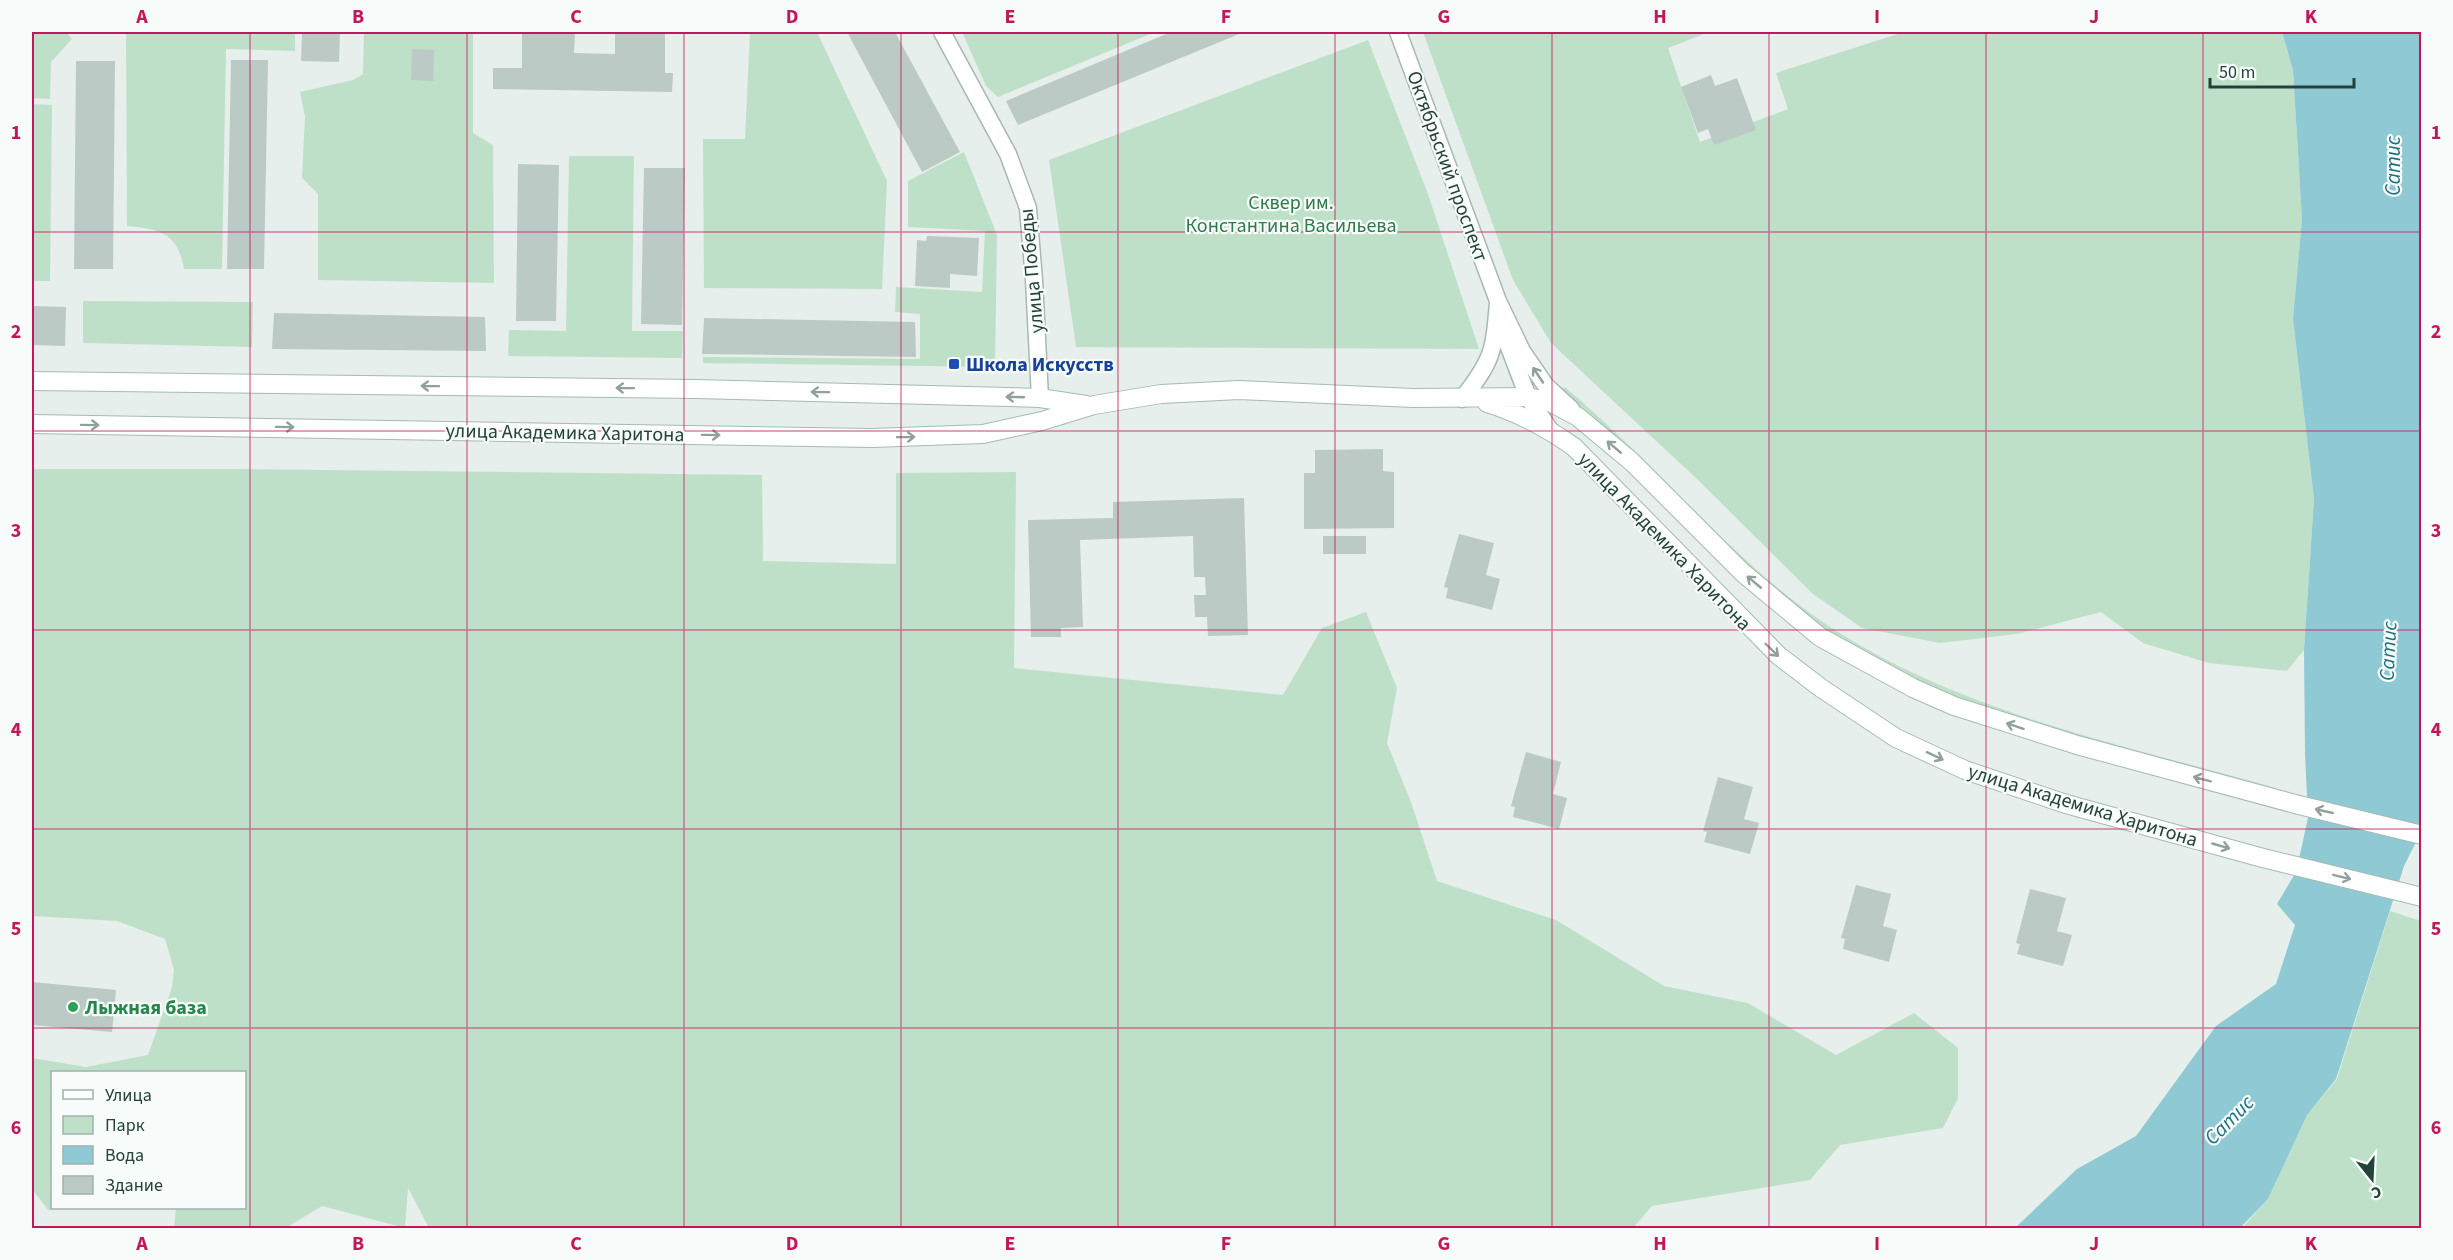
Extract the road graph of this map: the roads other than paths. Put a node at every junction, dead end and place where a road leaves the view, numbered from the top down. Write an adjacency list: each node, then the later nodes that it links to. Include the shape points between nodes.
1 (942, 32): 6 (street, улица Победы, via 1008,154 1028,208)
2 (1398, 32): 3 (street, Октябрьский проспект)
3 (1498, 301): 5 (street, Октябрьский проспект, via 1502,327); 7 (street, Октябрьский проспект, via 1490,360); 9 (street, Октябрьский проспект, one-way to 3, via 1546,386 1522,351)
4 (32, 381): 6 (main road, улица Академика Харитона, one-way to 4, via 696,389)
5 (1528, 397): 7 (main road, улица Академика Харитона); 9 (main road, улица Академика Харитона, via 1550,402); 12 (street, Октябрьский проспект)
6 (1040, 398): 8 (main road, улица Академика Харитона); 10 (main road, улица Победы)
7 (1469, 399): 8 (main road, улица Академика Харитона, via 1239,390 1161,393); 12 (main road, улица Академика Харитона, via 1517,412)
8 (1094, 405): 10 (main road, улица Академика Харитона)
9 (1578, 417): 13 (main road, улица Академика Харитона, one-way to 9, via 2055,738 1954,706 1913,688 1820,637 1743,573 1632,462)
10 (1042, 421): 11 (main road, улица Академика Харитона, one-way to 10, via 873,438 983,434)
11 (32, 424)
12 (1550, 430): 14 (main road, улица Академика Харитона, one-way to 14, via 1574,447 1779,656 1896,738 1965,770 2066,804)
13 (2421, 834)
14 (2420, 896)

